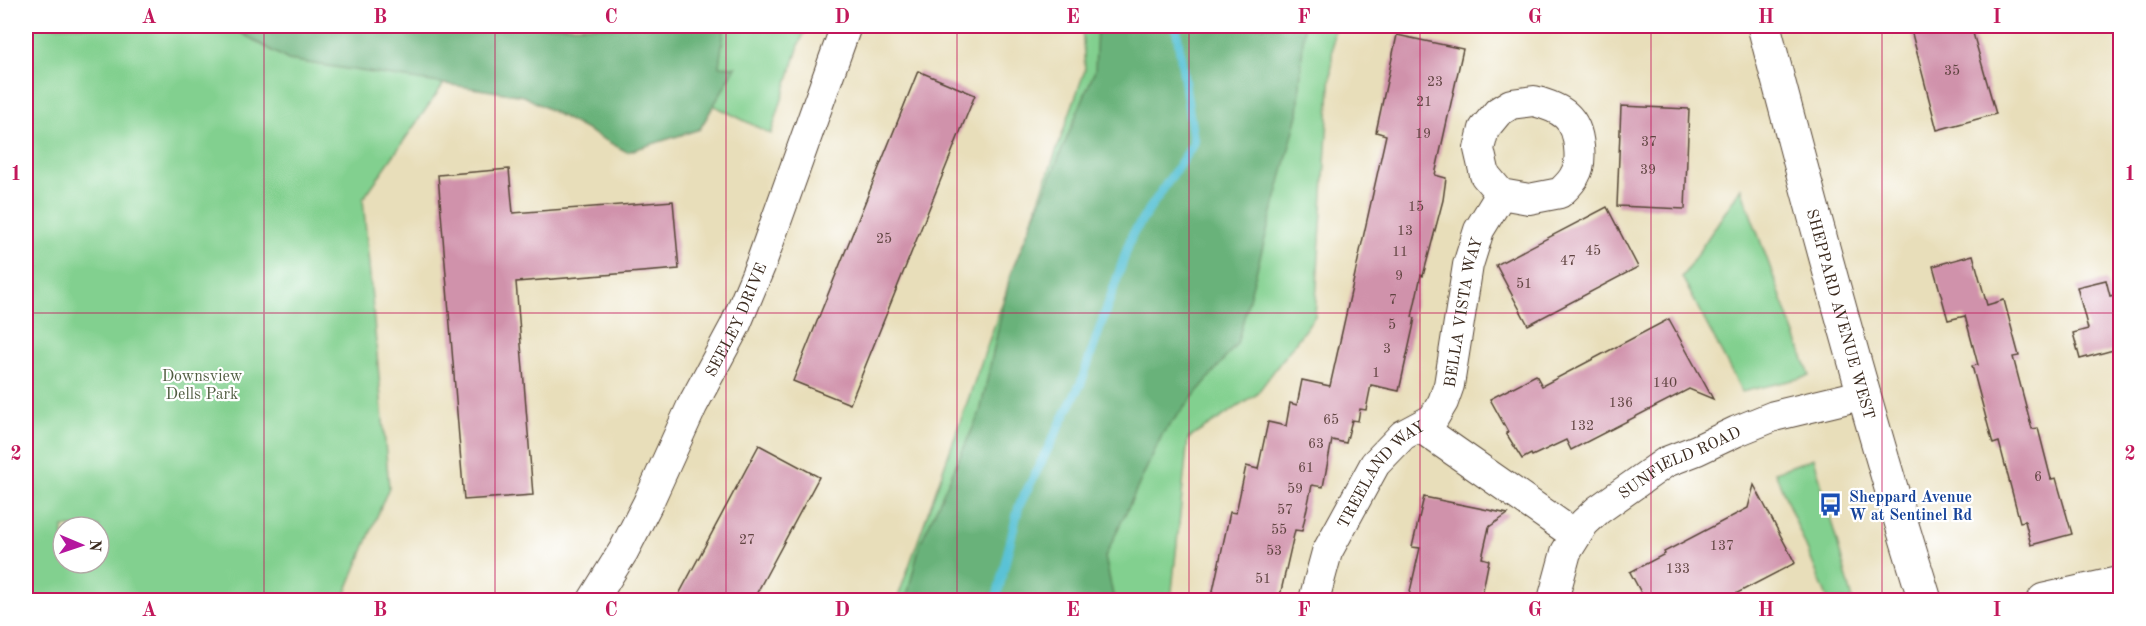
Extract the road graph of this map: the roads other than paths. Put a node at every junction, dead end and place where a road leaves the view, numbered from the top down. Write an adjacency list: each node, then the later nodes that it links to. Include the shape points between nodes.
1 (846, 26): 8 (street, SEELEY DRIVE, via 735,326 692,406 624,550)
2 (1764, 26): 4 (main road, SHEPPARD AVENUE WEST)
3 (1501, 194): 5 (street, BELLA VISTA WAY, via 1479,230 1468,265 1449,385 1433,419)
4 (1864, 394): 6 (street, SUNFIELD ROAD, via 1774,416 1666,462 1598,510); 11 (main road, SHEPPARD AVENUE WEST)
5 (1420, 427): 6 (street, TREELAND WAY); 9 (street, TREELAND WAY, via 1402,435 1375,464 1327,552)
6 (1575, 535): 10 (street, SUNFIELD ROAD, via 1566,552)
7 (2121, 583): 12 (main road)
8 (593, 600)
9 (1314, 600)
10 (1553, 600)
11 (1925, 600)
12 (2044, 600)

